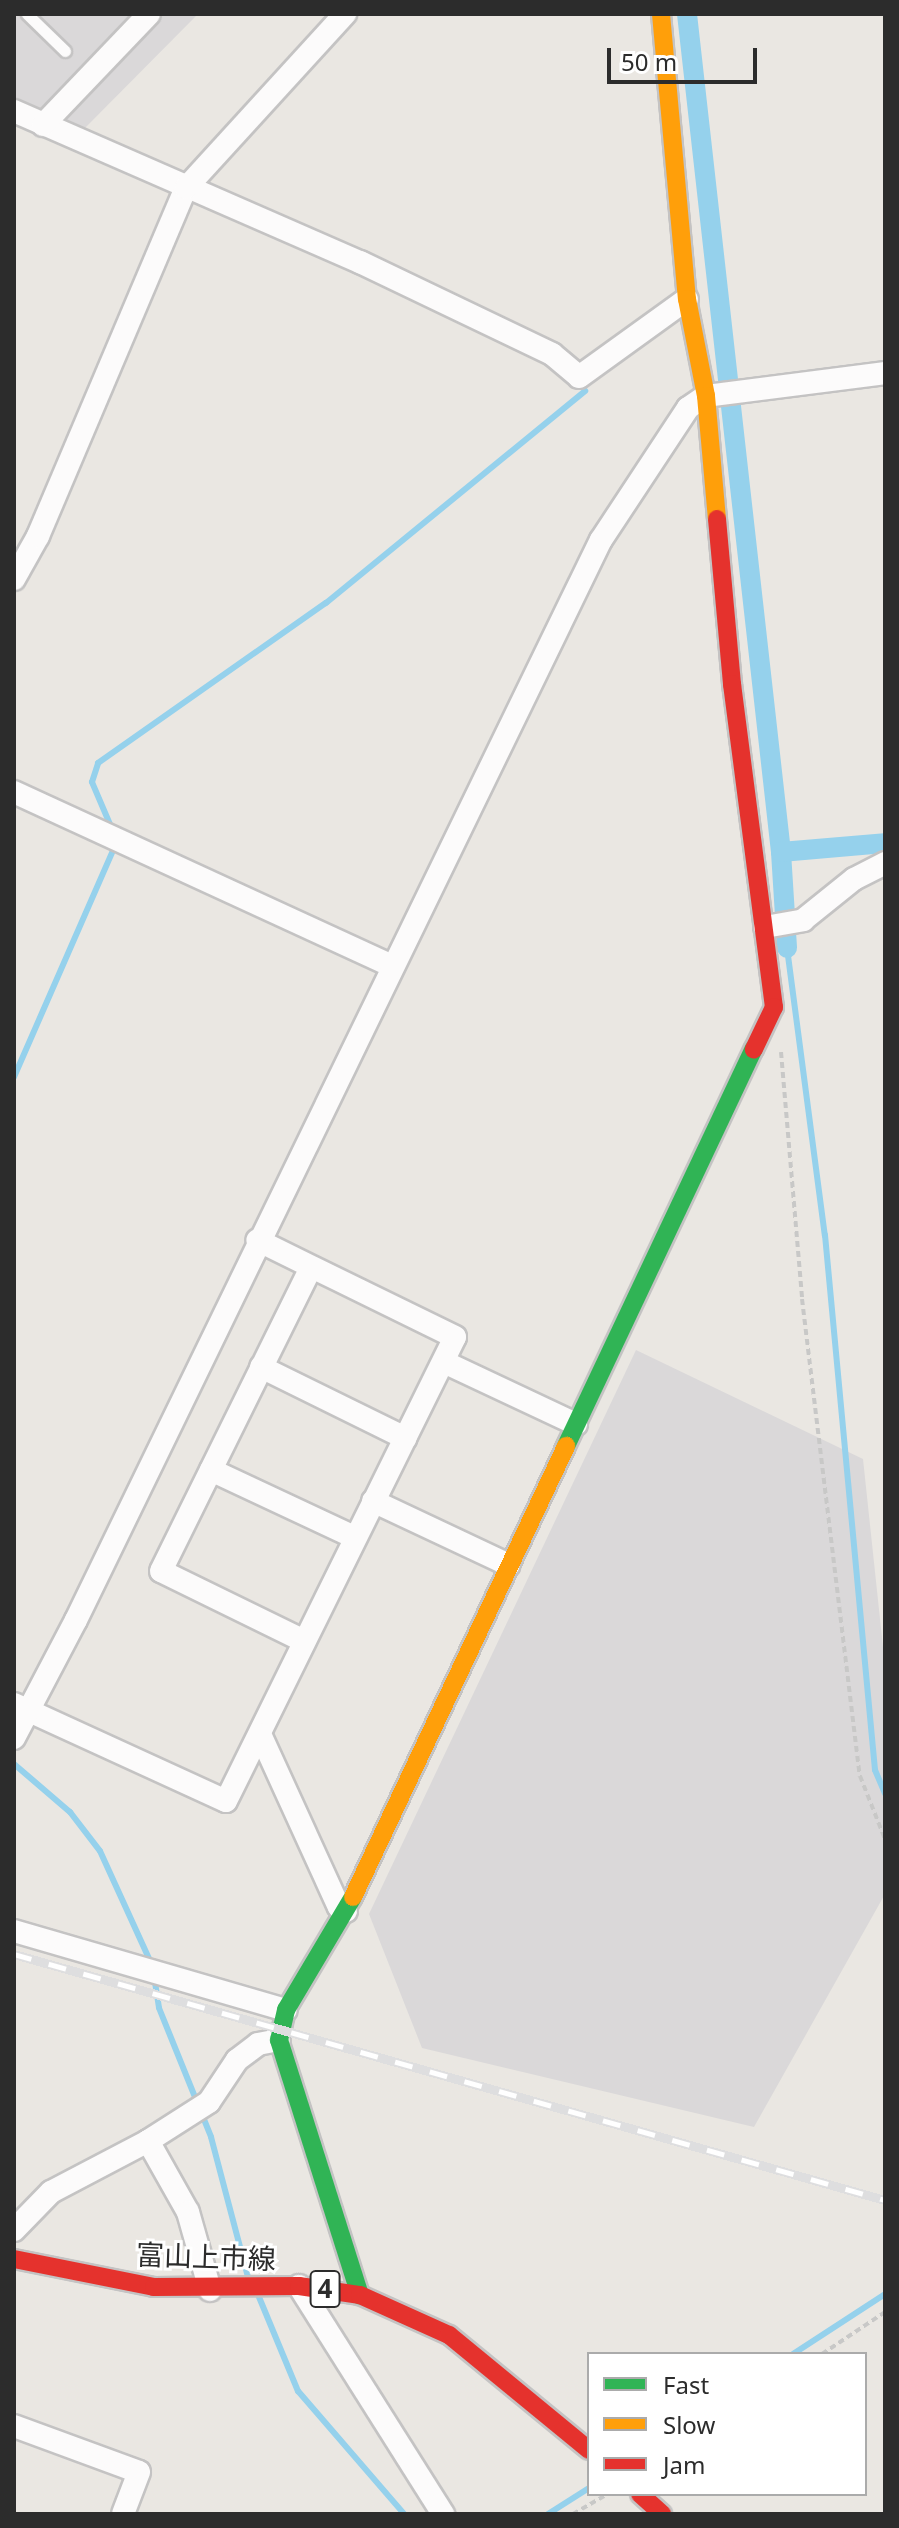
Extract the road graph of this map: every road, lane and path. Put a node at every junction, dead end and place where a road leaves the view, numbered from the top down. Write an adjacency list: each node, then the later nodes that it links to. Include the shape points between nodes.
1 (27, 14): 5 (lane)
2 (149, 14): 7 (street)
3 (345, 14): 8 (street)
4 (661, 14): 9 (street)
5 (65, 51)
6 (14, 111): 7 (street)
7 (43, 125): 8 (street)
8 (186, 188): 9 (street, via 538,347 579,377); 12 (street, via 38,536)
9 (687, 299): 11 (street)
10 (885, 373): 11 (street)
11 (706, 396): 15 (street, via 732,684); 16 (street, via 688,408 601,540)
12 (14, 579)
13 (14, 792): 16 (street)
14 (885, 863): 15 (street, via 854,879 803,920)
15 (765, 927): 17 (street)
16 (392, 966): 18 (street)
17 (774, 1007): 22 (street); 32 (path, via 802,1299 860,1776)
18 (257, 1240): 19 (street); 29 (street)
19 (310, 1269): 20 (street, via 455,1337); 21 (street)
20 (444, 1362): 22 (street); 23 (street)
21 (261, 1367): 23 (street); 24 (street)
22 (576, 1424): 27 (street)
23 (405, 1438): 25 (street)
24 (211, 1470): 26 (street); 28 (street, via 161,1571)
25 (373, 1501): 26 (street); 27 (street)
26 (354, 1537): 28 (street)
27 (509, 1565): 33 (street)
28 (304, 1641): 30 (street)
29 (21, 1708): 30 (street, via 226,1801); 31 (street)
30 (260, 1734): 33 (street, via 339,1907)
31 (14, 1738)
32 (885, 1839)
33 (346, 1911): 35 (street)
34 (14, 1931): 35 (street)
35 (286, 2010): 36 (street)
36 (279, 2040): 37 (street, via 258,2044 237,2060 209,2102); 42 (street)
37 (148, 2141): 38 (street, via 51,2192); 41 (street, via 188,2212)
38 (14, 2230)
39 (14, 2259): 41 (street, 富山上市線 / 4, via 154,2287)
40 (299, 2286): 41 (street, 富山上市線 / 4); 42 (street, 富山上市線 / 4); 50 (street)
41 (210, 2290)
42 (360, 2295): 46 (street, 富山上市線 / 4, via 449,2335)
43 (885, 2312): 44 (path)
44 (825, 2352)
45 (14, 2426): 49 (street, via 139,2472)
46 (587, 2448)
47 (604, 2496): 51 (path)
48 (642, 2496): 52 (street)
49 (123, 2514)
50 (443, 2514)
51 (573, 2514)
52 (662, 2514)

